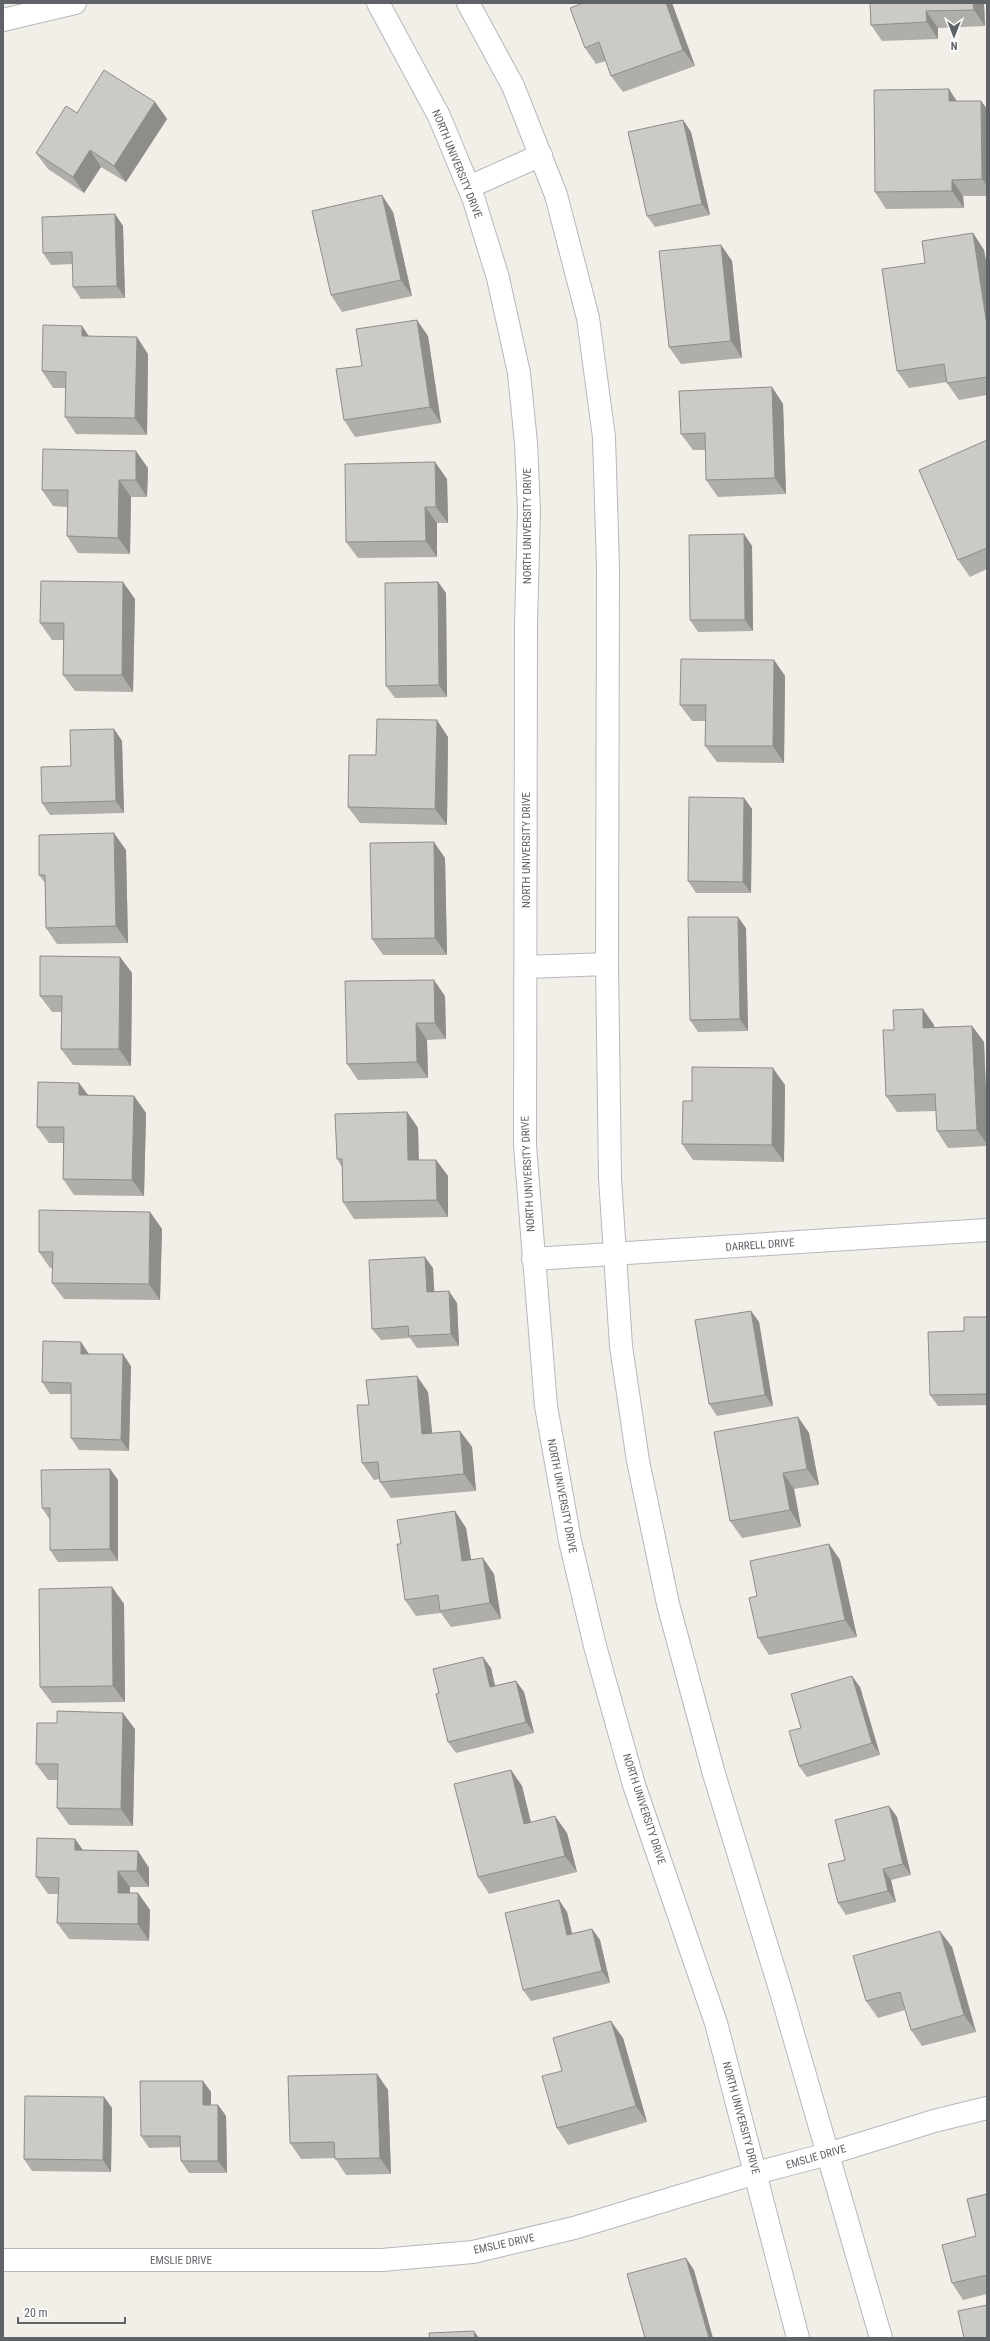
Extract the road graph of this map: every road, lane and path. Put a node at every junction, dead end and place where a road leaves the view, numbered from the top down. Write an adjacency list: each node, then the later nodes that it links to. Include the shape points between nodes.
1 (75, 3): 4 (street)
2 (378, 3): 6 (street, NORTH UNIVERSITY DRIVE, via 439,116)
3 (468, 3): 5 (street, via 513,86)
4 (3, 20)
5 (541, 155): 6 (street); 7 (street, via 556,195 588,318 604,437 608,567)
6 (469, 187): 8 (street, NORTH UNIVERSITY DRIVE, via 498,278 519,373 526,442 529,510 526,630)
7 (607, 964): 8 (street); 10 (street, via 610,1178)
8 (526, 967): 11 (street, NORTH UNIVERSITY DRIVE, via 525,1146)
9 (987, 1230): 10 (street, DARRELL DRIVE)
10 (615, 1254): 11 (street, DARRELL DRIVE); 13 (street, via 621,1346 636,1445 668,1604 714,1774)
11 (533, 1258): 14 (street, NORTH UNIVERSITY DRIVE, via 546,1406 570,1541 595,1646 634,1785 716,2023)
12 (987, 2108): 13 (street, EMSLIE DRIVE, via 934,2121)
13 (828, 2154): 14 (street, EMSLIE DRIVE); 17 (street)
14 (756, 2173): 15 (street, EMSLIE DRIVE, via 574,2228 473,2252 382,2260); 16 (street, NORTH UNIVERSITY DRIVE)
15 (3, 2260)
16 (798, 2338)
17 (881, 2338)

